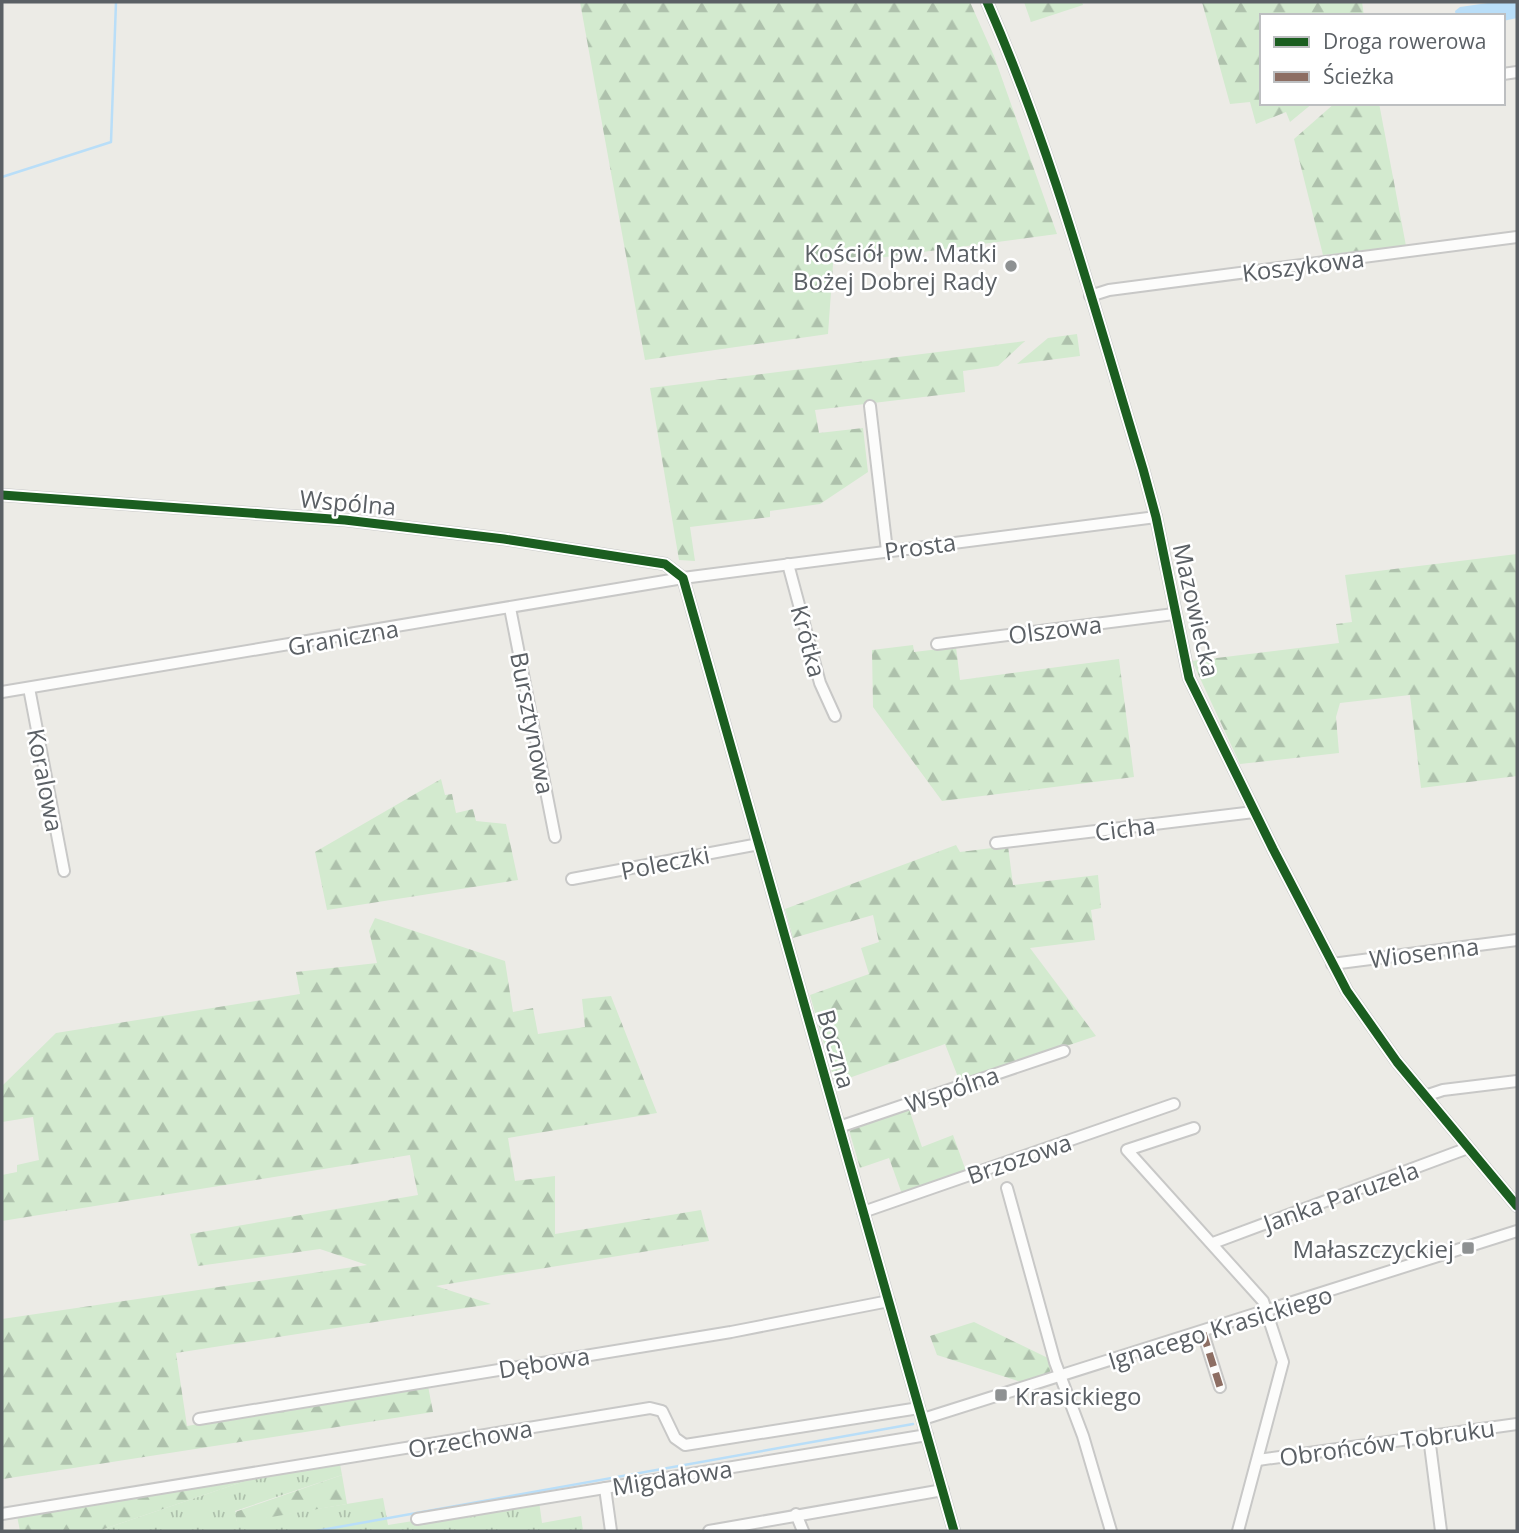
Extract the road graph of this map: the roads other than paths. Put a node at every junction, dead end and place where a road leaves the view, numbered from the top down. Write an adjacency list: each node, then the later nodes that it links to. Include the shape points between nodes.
1 (987, 2): 3 (street, Mazowiecka, via 1025,91)
2 (1517, 237): 3 (street, Koszykowa)
3 (1090, 296): 6 (street, Mazowiecka)
4 (870, 406): 7 (street)
5 (2, 495): 9 (street, Wspólna, via 345,520 464,534 665,564)
6 (1156, 517): 7 (street, Prosta); 11 (street, Mazowiecka)
7 (887, 551): 8 (street, Prosta)
8 (788, 564): 9 (street, Prosta); 15 (street, Krótka, via 820,682)
9 (683, 578): 10 (street, Graniczna); 19 (street, Boczna)
10 (510, 608): 13 (street, Graniczna); 17 (street, Bursztynowa)
11 (1174, 614): 12 (street, Olszowa); 16 (street, Mazowiecka, via 1189,678)
12 (937, 644)
13 (29, 688): 14 (street, Graniczna); 20 (street, Koralowa)
14 (2, 692)
15 (835, 716)
16 (1254, 812): 18 (street, Cicha); 23 (street, Mazowiecka)
17 (555, 837)
18 (996, 843)
19 (759, 844): 21 (street, Poleczki); 28 (street, Boczna)
20 (64, 871)
21 (572, 879)
22 (1517, 940): 23 (street, Wiosenna)
23 (1332, 964): 26 (street, Mazowiecka)
24 (1064, 1051): 28 (street, Wspólna)
25 (1517, 1081): 26 (street)
26 (1425, 1096): 30 (street, Mazowiecka)
27 (1174, 1104): 33 (street, Brzozowa)
28 (839, 1127): 33 (street, Boczna)
29 (1194, 1128): 35 (street, via 1126,1150)
30 (1468, 1149): 32 (street, Mazowiecka); 35 (street, Janka Paruzela)
31 (1007, 1188): 39 (street)
32 (1517, 1206)
33 (863, 1212): 36 (street, Boczna)
34 (1517, 1231): 37 (street, Ignacego Krasickiego)
35 (1213, 1243): 37 (street, via 1263,1301)
36 (889, 1301): 41 (street, Boczna); 42 (street, Dębowa, via 731,1332)
37 (1265, 1313): 38 (street, Ignacego Krasickiego); 47 (street, via 1283,1362)
38 (1203, 1333): 39 (street, Ignacego Krasickiego); 40 (street)
39 (1061, 1376): 43 (street, Ignacego Krasickiego); 57 (street)
40 (1220, 1387)
41 (919, 1408): 43 (street, Boczna); 50 (street, Orzechowa, via 685,1445 675,1438 662,1411 650,1408)
42 (199, 1419)
43 (923, 1419): 45 (street, Boczna)
44 (1517, 1424): 46 (street, Obrońców Tobruku)
45 (927, 1435): 48 (street, Migdałowa); 49 (street, Boczna)
46 (1429, 1437): 47 (street, Obrońców Tobruku); 59 (street)
47 (1258, 1460): 58 (street)
48 (605, 1488): 52 (street, Migdałowa); 53 (street)
49 (943, 1490): 51 (street); 56 (street, Boczna)
50 (2, 1514)
51 (796, 1514): 54 (street); 55 (street)
52 (416, 1520)
53 (611, 1531)
54 (709, 1531)
55 (803, 1531)
56 (954, 1531)
57 (1111, 1531)
58 (1238, 1531)
59 (1441, 1531)

